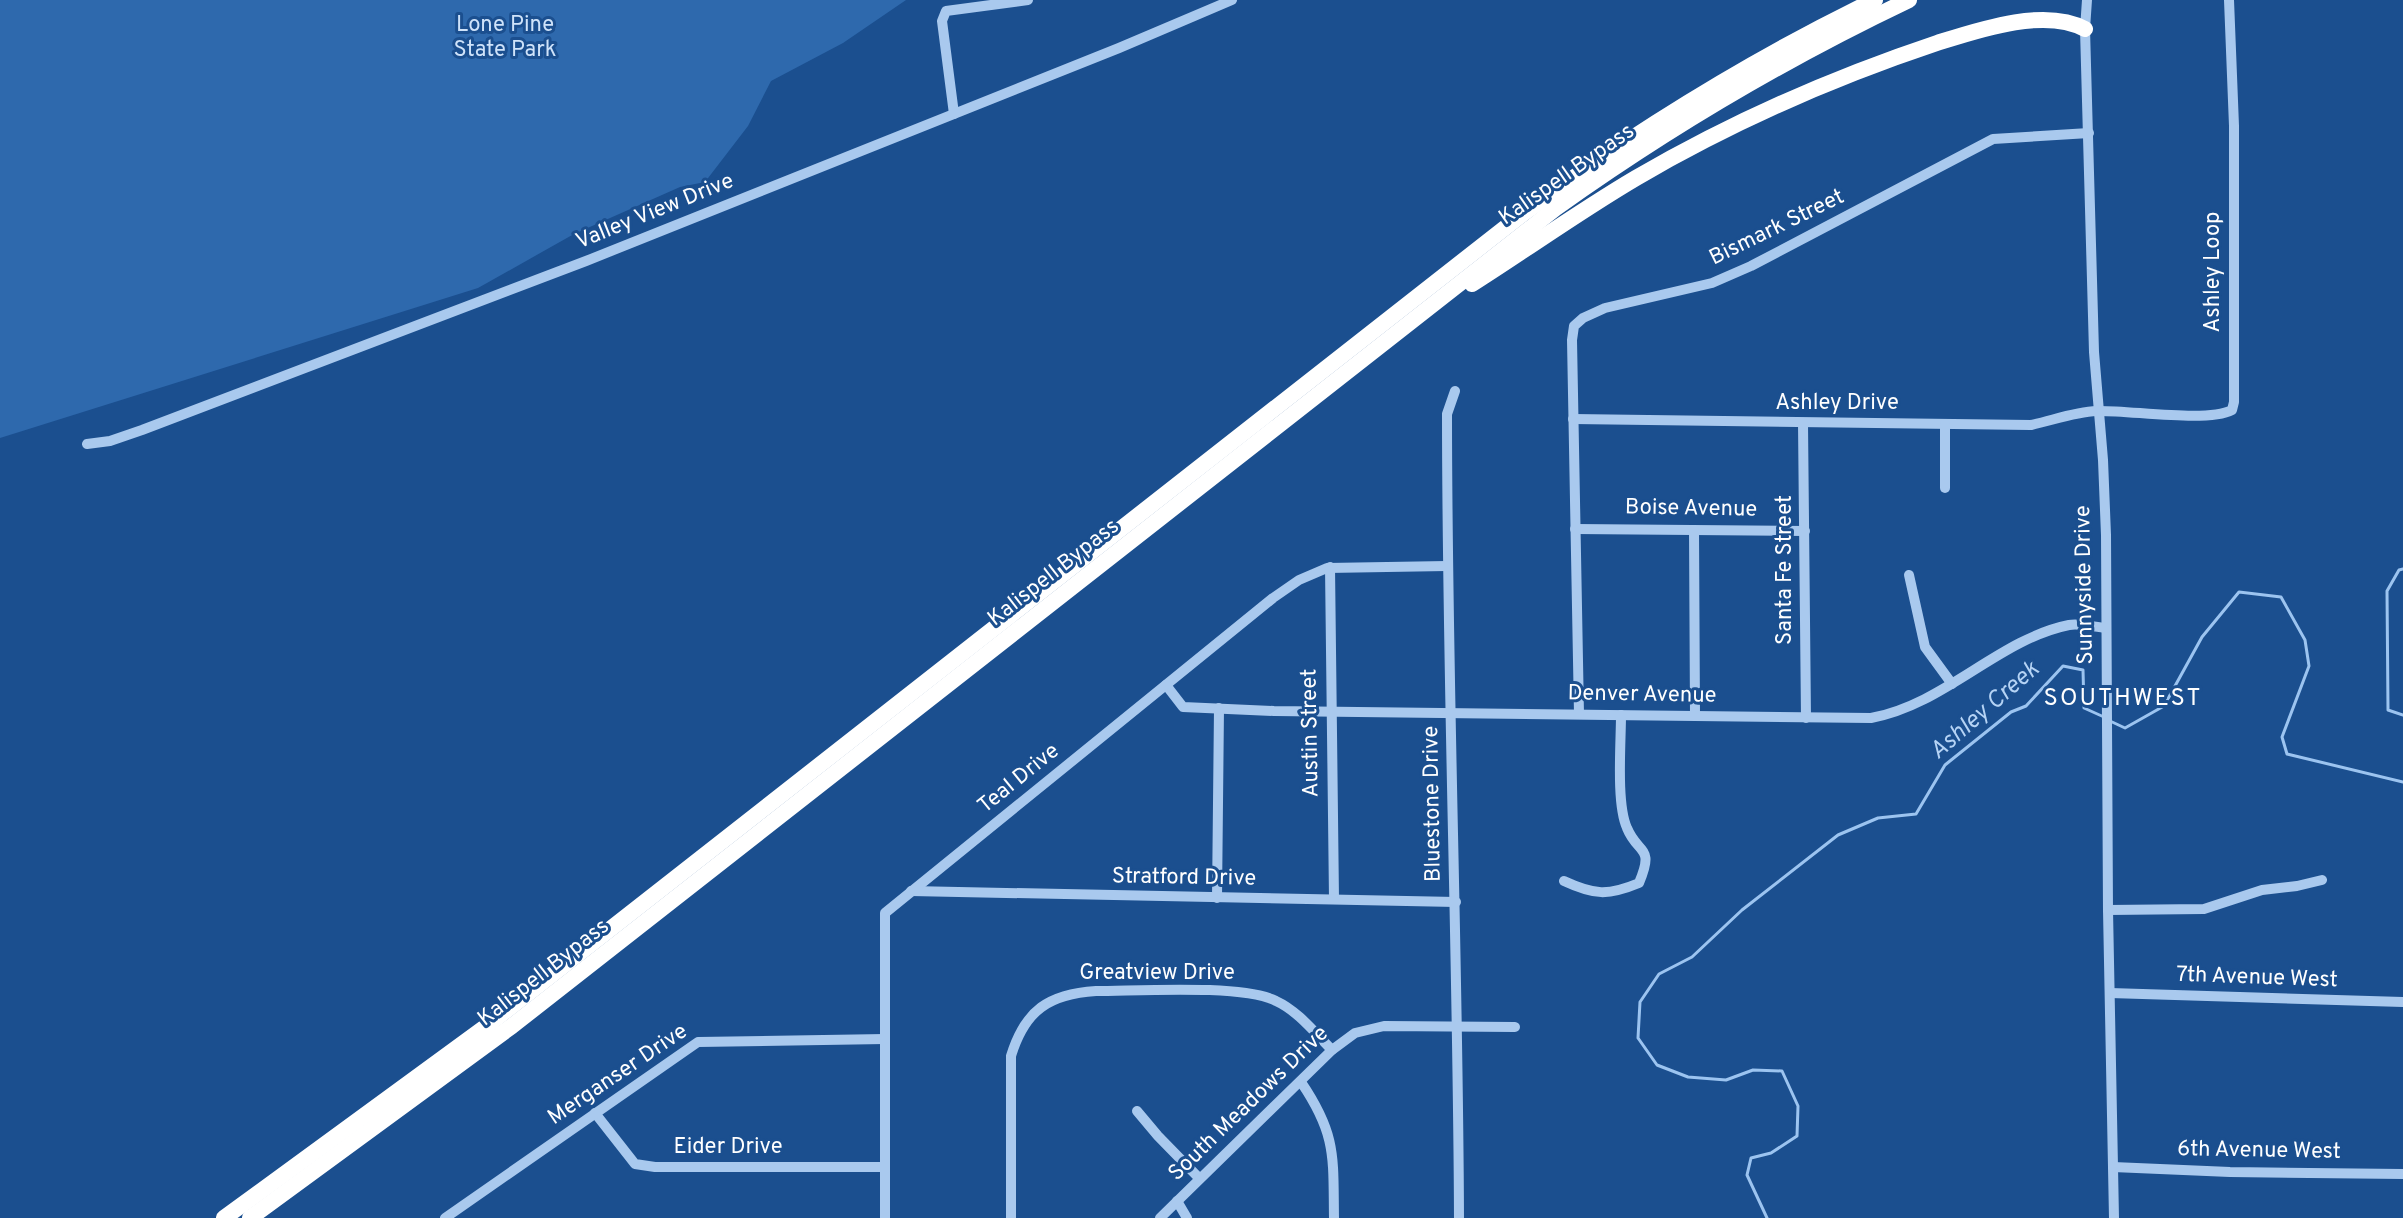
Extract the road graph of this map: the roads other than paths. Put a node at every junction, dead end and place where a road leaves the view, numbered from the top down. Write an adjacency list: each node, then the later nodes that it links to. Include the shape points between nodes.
1 (1028, 0): 8 (street, via 946,11 942,21)
2 (1232, 0): 8 (street, Valley View Drive)
3 (1875, 0): 55 (highway, Kalispell Bypass, via 1693,99 1524,213 484,1028)
4 (1909, 0): 10 (highway, Kalispell Bypass, via 1763,75 1653,141)
5 (2087, 0): 7 (street, Sunnyside Drive)
6 (2229, 0): 12 (street, Ashley Loop, via 2234,126 2232,410 2213,415)
7 (2085, 29): 9 (street, Sunnyside Drive); 10 (highway, via 2044,21 1982,29 1793,97 1643,174)
8 (954, 114): 16 (street, Valley View Drive, via 490,298 128,435)
9 (2089, 133): 12 (street, Sunnyside Drive); 13 (street, Bismark Street, via 1993,139 1751,266 1712,283 1583,318 1574,326 1572,340)
10 (1415, 316): 56 (highway, Kalispell Bypass, via 512,1026)
11 (1455, 391): 21 (street, Bluestone Drive, via 1447,414)
12 (2099, 411): 15 (street, Ashley Drive, via 2069,413 2031,425); 24 (street, Sunnyside Drive)
13 (1573, 419): 14 (street, Ashley Drive); 18 (street, Bismark Street)
14 (1803, 423): 15 (street, Ashley Drive); 20 (street, Santa Fe Street)
15 (1945, 424): 17 (street)
16 (87, 444)
17 (1945, 488)
18 (1575, 529): 19 (street, Boise Avenue); 30 (street, Bismark Street)
19 (1694, 530): 20 (street, Boise Avenue); 32 (street)
20 (1805, 531): 33 (street, Santa Fe Street)
21 (1447, 566): 22 (street, Teal Drive); 29 (street, Bluestone Drive)
22 (1330, 567): 26 (street, Teal Drive, via 1287,588); 28 (street, Austin Street)
23 (1909, 575): 25 (street, via 1925,647)
24 (2106, 628): 25 (street, Denver Avenue, via 2071,624 2035,636); 40 (street, Sunnyside Drive)
25 (1952, 684): 33 (street, Denver Avenue, via 1894,714)
26 (1166, 685): 27 (street, Denver Avenue, via 1183,707); 36 (street, Teal Drive)
27 (1219, 708): 28 (street, Denver Avenue); 37 (street)
28 (1330, 711): 29 (street, Denver Avenue); 38 (street, Austin Street)
29 (1451, 713): 30 (street, Denver Avenue); 39 (street, Bluestone Drive)
30 (1579, 714): 31 (street, Denver Avenue)
31 (1621, 715): 32 (street, Denver Avenue); 35 (street, via 1624,815 1647,865 1639,883 1622,890 1590,893)
32 (1695, 716): 33 (street, Denver Avenue)
33 (1806, 718)
34 (2322, 880): 40 (street, via 2262,890 2204,909)
35 (1564, 881)
36 (911, 891): 37 (street, Stratford Drive); 45 (street, Teal Drive, via 885,913)
37 (1217, 898): 38 (street, Stratford Drive)
38 (1334, 899): 39 (street, Stratford Drive)
39 (1456, 902): 43 (street, Bluestone Drive)
40 (2108, 910): 41 (street, Sunnyside Drive)
41 (2110, 993): 42 (street, 7th Avenue West); 51 (street, Sunnyside Drive)
42 (2403, 1002)
43 (1459, 1027): 44 (street, South Meadows Drive); 46 (street, South Meadows Drive, via 1370,1028); 63 (street, Bluestone Drive)
44 (1515, 1027)
45 (885, 1039): 49 (street, Merganser Drive, via 698,1042); 50 (street, Teal Drive)
46 (1332, 1050): 47 (street, South Meadows Drive); 59 (street, Greatview Drive, via 1286,1006 1259,995 1096,991 1055,998 1025,1024 1011,1056)
47 (1301, 1082): 53 (street, South Meadows Drive); 62 (street, via 1331,1141)
48 (1137, 1111): 53 (street)
49 (595, 1113): 50 (street, Eider Drive, via 635,1164); 57 (street, Merganser Drive)
50 (885, 1167): 58 (street, Teal Drive)
51 (2113, 1167): 52 (street, 6th Avenue West); 64 (street, Sunnyside Drive)
52 (2403, 1174)
53 (1199, 1178): 54 (street, South Meadows Drive)
54 (1177, 1201): 60 (street, South Meadows Drive); 61 (street)
55 (224, 1218)
56 (250, 1218)
57 (445, 1218)
58 (885, 1218)
59 (1011, 1218)
60 (1160, 1218)
61 (1187, 1218)
62 (1334, 1218)
63 (1459, 1218)
64 (2114, 1218)

